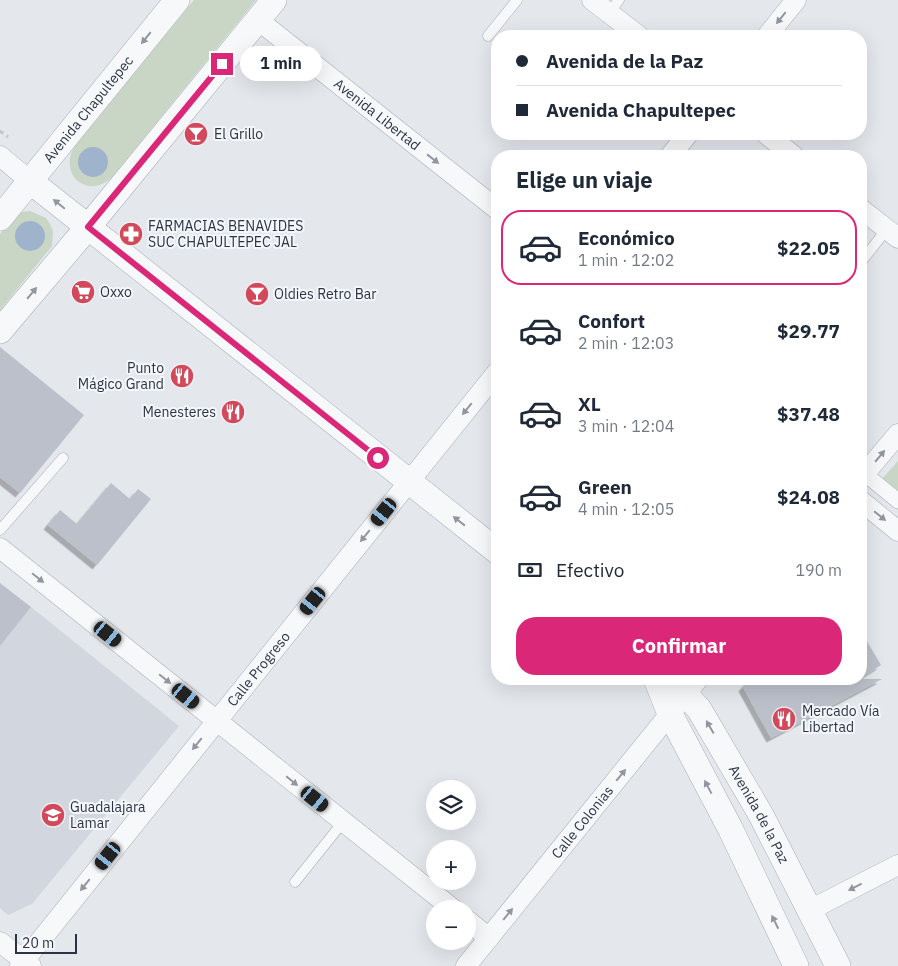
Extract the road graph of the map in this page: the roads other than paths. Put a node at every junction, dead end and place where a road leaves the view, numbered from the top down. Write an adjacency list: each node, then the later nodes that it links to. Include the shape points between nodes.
1 (177, 0): 18 (street, Avenida Chapultepec, one-way to 18)
2 (274, 0): 7 (street)
3 (517, 0): 8 (lane)
4 (592, 0): 6 (street)
5 (796, 0): 10 (street, one-way to 10)
6 (614, 7): 9 (street)
7 (258, 20): 19 (street, Avenida Libertad, one-way to 19); 22 (street)
8 (493, 30)
9 (634, 30)
10 (772, 30)
11 (491, 32): 12 (lane)
12 (488, 36)
13 (683, 140): 15 (street)
14 (774, 140): 16 (street)
15 (675, 150)
16 (786, 150)
17 (0, 156): 18 (street)
18 (30, 180): 21 (street, Avenida Chapultepec); 22 (street, one-way to 18)
19 (491, 204)
20 (867, 214): 23 (street)
21 (0, 218)
22 (88, 227): 25 (street, one-way to 22); 31 (street)
23 (893, 234): 24 (lane)
24 (867, 257)
25 (0, 331)
26 (491, 380): 31 (street, Calle Progreso, one-way to 31)
27 (898, 434): 29 (street, one-way to 27)
28 (63, 458): 34 (lane)
29 (867, 471)
30 (867, 479): 32 (street)
31 (408, 482): 36 (street, one-way to 31); 41 (street, Calle Progreso, one-way to 41)
32 (898, 501)
33 (867, 506): 35 (street, one-way to 35)
34 (0, 530)
35 (898, 531)
36 (491, 547)
37 (0, 548): 41 (street, one-way to 41)
38 (658, 685): 40 (street)
39 (692, 686): 40 (street, Calle Colonias); 46 (street, Avenida de la Paz, one-way to 39, via 761,815 699,709)
40 (670, 714): 48 (street, Calle Colonias, one-way to 40); 52 (street, one-way to 40, via 731,830)
41 (217, 720): 42 (street, one-way to 42); 50 (street, Calle Progreso, one-way to 50)
42 (343, 822): 44 (lane); 45 (street)
43 (898, 865): 46 (street, one-way to 46)
44 (295, 882)
45 (442, 900)
46 (810, 910): 53 (street, Avenida de la Paz)
47 (476, 927): 48 (street)
48 (489, 938): 51 (street, Calle Colonias)
49 (0, 942): 50 (street)
50 (25, 964)
51 (466, 966)
52 (796, 966)
53 (838, 966)

